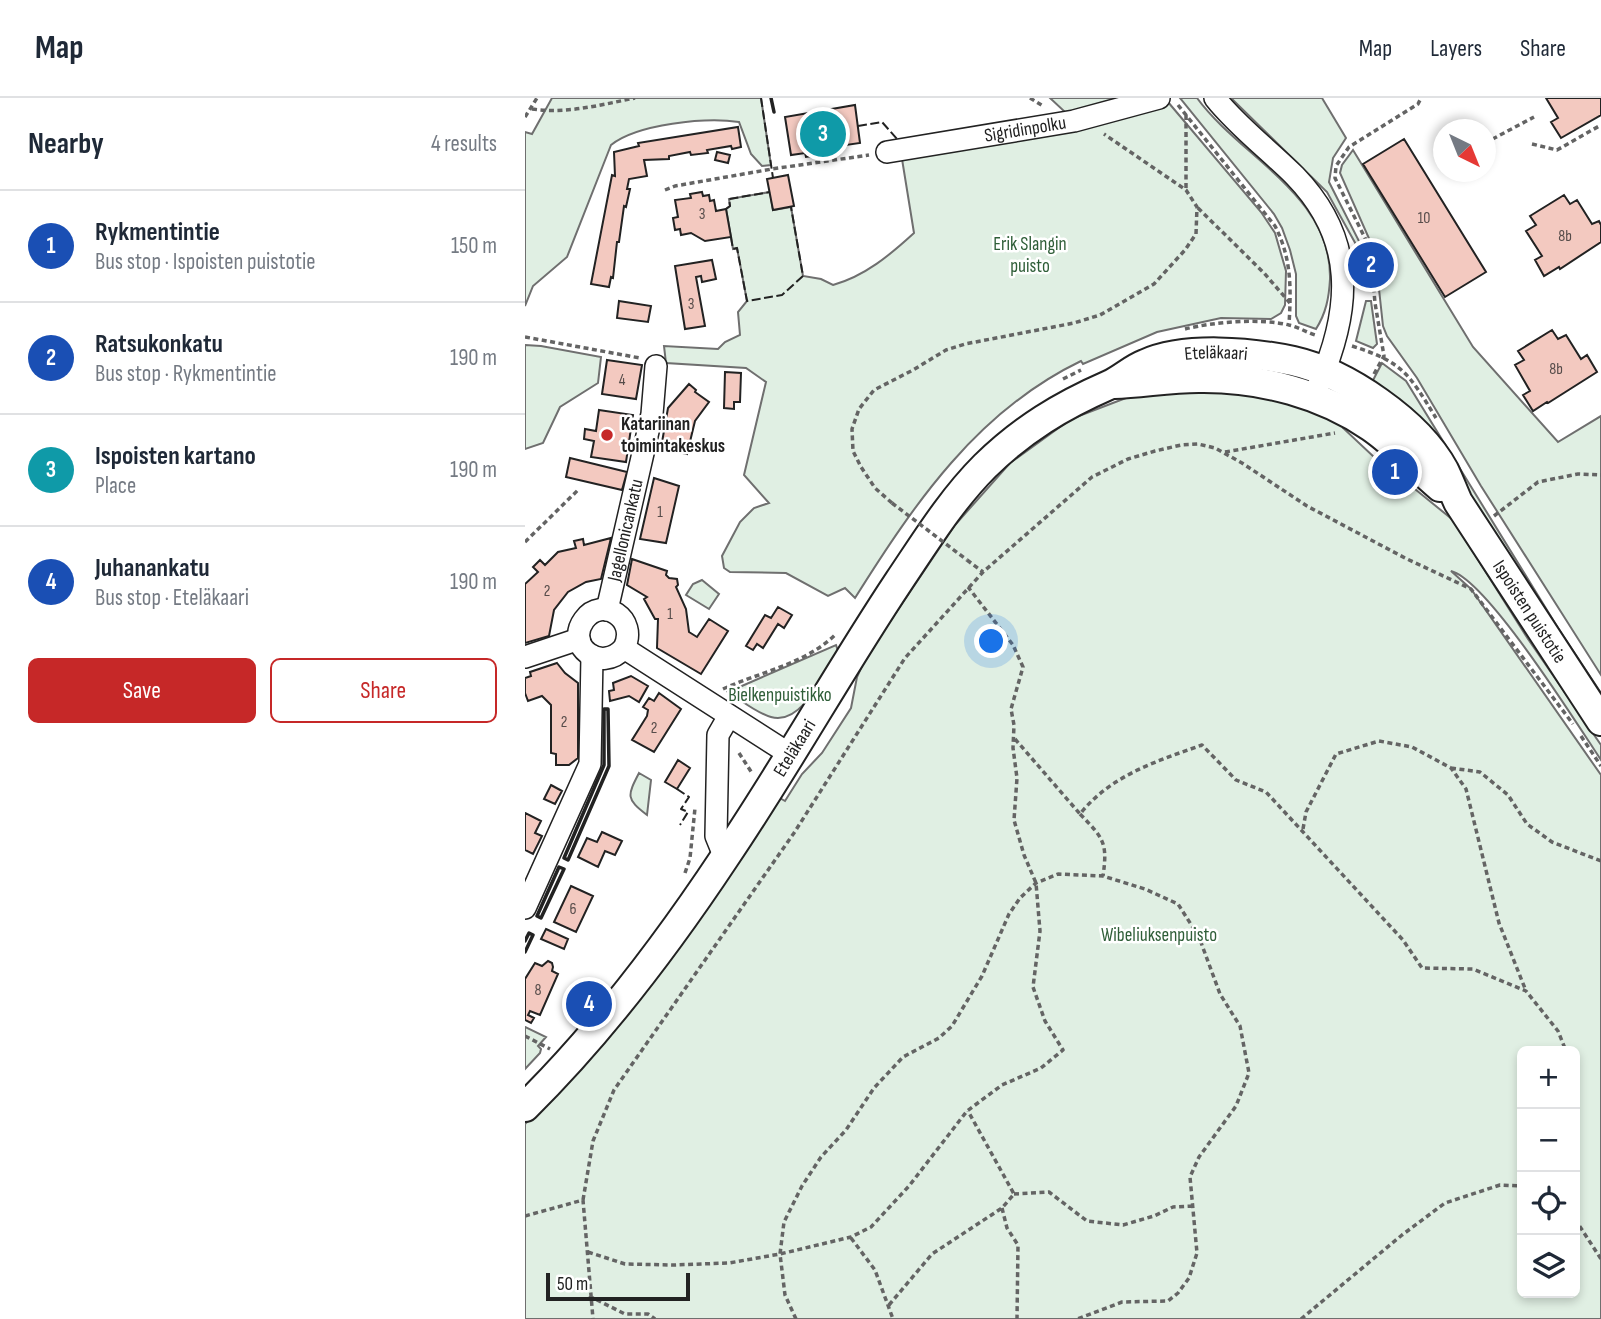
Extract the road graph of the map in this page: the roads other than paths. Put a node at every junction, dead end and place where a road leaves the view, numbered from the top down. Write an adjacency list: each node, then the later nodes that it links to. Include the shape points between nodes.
1 (1159, 98): 3 (street, Sigridinpolku, via 1074,121)
2 (1215, 98): 5 (street, via 1296,177 1333,233 1342,260 1344,297)
3 (887, 152)
4 (656, 366): 9 (street, Jagellonicankatu, via 652,414)
5 (1325, 370): 6 (main road, Eteläkaari, via 1259,355 1200,354 1145,364); 7 (street); 8 (main road, Ispoisten puistotie, via 1365,393 1417,436 1444,469)
6 (1111, 384): 7 (main road, Eteläkaari, via 1222,378 1275,386); 15 (main road, Eteläkaari, via 1033,425 964,489 882,607)
7 (1313, 398): 8 (main road, Ispoisten puistotie, via 1370,426)
8 (1458, 502): 14 (main road, Ispoisten puistotie)
9 (607, 610): 10 (street, via 586,617 579,632); 11 (street, via 620,616 628,628)
10 (586, 648): 11 (street, via 610,658); 12 (street); 17 (street, via 590,764)
11 (624, 648): 13 (street)
12 (525, 657)
13 (729, 716): 15 (street); 16 (street, via 718,735 717,748 716,836)
14 (1601, 721)
15 (791, 755): 16 (main road, Eteläkaari)
16 (725, 858): 18 (main road, Eteläkaari, via 611,1013)
17 (525, 908)
18 (525, 1107)

